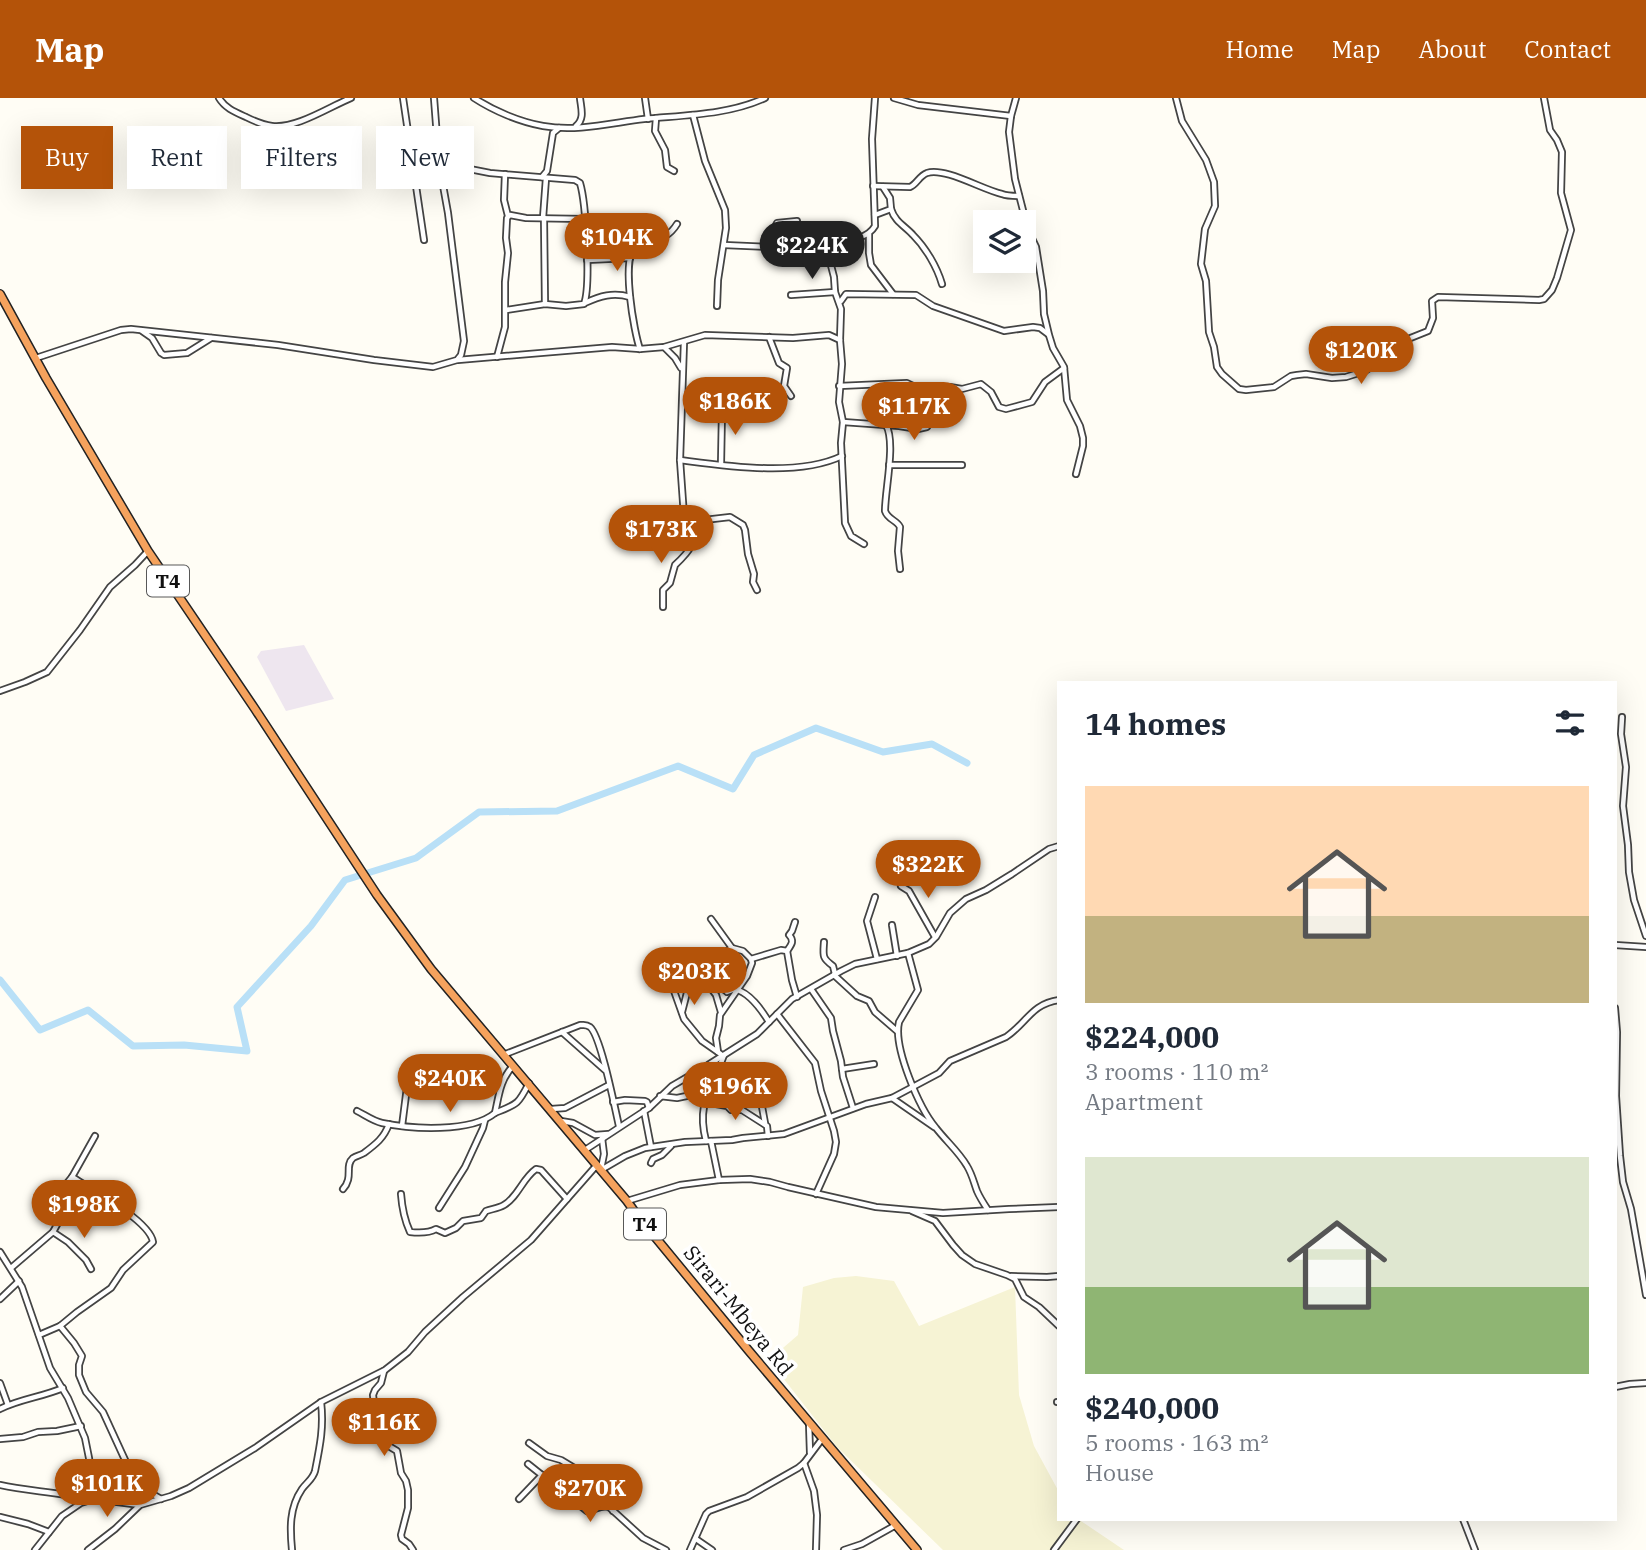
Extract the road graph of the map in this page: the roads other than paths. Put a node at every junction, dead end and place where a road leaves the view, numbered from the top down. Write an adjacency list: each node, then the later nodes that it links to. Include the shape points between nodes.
1 (219, 98): 2 (street, via 229,109 257,122 284,126)
2 (351, 98)
3 (403, 98): 41 (street)
4 (434, 98): 18 (street)
5 (474, 98): 19 (street)
6 (580, 98): 21 (street, via 581,121)
7 (645, 98): 17 (street)
8 (765, 98): 14 (street)
9 (875, 98): 29 (street)
10 (894, 98): 15 (street)
11 (1016, 98): 15 (street)
12 (1176, 98): 13 (street, via 1182,121 1214,182 1215,206 1200,260 1209,332 1219,370 1246,390 1274,387 1297,375 1346,377 1395,358 1408,339 1428,331 1432,301 1438,297 1544,299 1557,278 1571,230 1560,193 1562,152 1550,131)
13 (1544, 98)
14 (693, 115): 16 (street); 42 (street, via 724,206)
15 (1011, 116): 32 (street, via 1009,132)
16 (656, 118): 17 (street); 25 (street, via 655,131 667,167)
17 (648, 119): 21 (street)
18 (436, 126)
19 (546, 127): 20 (street); 22 (street)
20 (562, 127): 21 (street); 22 (street)
21 (574, 127)
22 (553, 133): 24 (street)
23 (474, 170): 26 (street)
24 (547, 171): 27 (street); 28 (street)
25 (674, 171)
26 (505, 174): 27 (street); 35 (street)
27 (544, 178): 28 (street); 36 (street)
28 (554, 178): 37 (street, via 580,183)
29 (873, 186): 30 (street); 34 (street)
30 (883, 186): 32 (street, via 910,187 921,176 942,172 1003,195); 33 (street)
31 (444, 189): 70 (street, via 464,341)
32 (1019, 196): 61 (street, via 1036,247)
33 (891, 209): 34 (street); 47 (street, via 926,251)
34 (875, 215): 40 (street)
35 (508, 216): 36 (street); 57 (street)
36 (543, 218): 37 (street); 54 (street)
37 (584, 219): 46 (street)
38 (797, 221): 43 (street, via 776,223)
39 (677, 224): 45 (street, via 672,232 636,247)
40 (869, 234): 44 (street, via 832,242); 50 (street, via 871,265)
41 (424, 240)
42 (724, 245): 43 (street); 56 (street)
43 (773, 247): 44 (street)
44 (827, 253): 48 (street)
45 (629, 258): 46 (street); 52 (street)
46 (587, 260): 55 (street)
47 (942, 285)
48 (835, 292): 51 (street); 53 (street)
49 (0, 294): 69 (highway, T4)
50 (892, 294): 53 (street, via 846,294); 61 (street, via 916,295 933,306 1004,331 1033,327)
51 (791, 295)
52 (630, 298): 55 (street, via 607,295); 67 (street)
53 (840, 303): 58 (street)
54 (545, 304): 55 (street); 57 (street)
55 (584, 304)
56 (717, 306)
57 (506, 310): 68 (street)
58 (840, 327): 60 (street); 64 (street)
59 (141, 330): 62 (street); 62 (street, via 164,355 187,353); 69 (street, via 121,330)
60 (829, 335): 63 (street); 64 (street)
61 (1049, 335): 71 (street)
62 (211, 337): 70 (street, via 433,367)
63 (769, 337): 65 (street, via 705,335); 75 (street, via 779,363 788,368 784,386)
64 (840, 341): 73 (street)
65 (684, 342): 66 (street); 72 (street)
66 (664, 347): 67 (street); 72 (street)
67 (640, 349): 68 (street, via 612,347)
68 (497, 357): 70 (street)
69 (36, 358): 87 (highway, T4)
70 (457, 360)
71 (1064, 367): 74 (street, via 1045,382 1032,402 1006,409 999,407 981,384); 84 (street, via 1067,400 1083,438)
72 (683, 370): 80 (street)
73 (839, 386): 74 (street, via 907,383); 77 (street)
74 (926, 392): 78 (street, via 927,427)
75 (791, 396)
76 (722, 411): 81 (street)
77 (843, 422): 78 (street); 79 (street)
78 (886, 425): 82 (street)
79 (842, 456): 81 (street, via 798,467); 86 (street, via 845,523 851,536)
80 (680, 460): 81 (street); 85 (street)
81 (721, 464)
82 (889, 465): 83 (street); 88 (street, via 885,511 900,524)
83 (962, 465)
84 (1076, 474)
85 (687, 522): 89 (street, via 730,517 743,525); 90 (street, via 692,545 672,570 670,583 663,590)
86 (864, 544)
87 (148, 551): 91 (street, via 110,587 47,672); 127 (highway, Sirari-Mbeya Rd / T4, via 377,895)
88 (900, 569)
89 (757, 590)
90 (663, 607)
91 (0, 691)
92 (1622, 717): 99 (street, via 1629,872)
93 (1057, 847): 100 (street, via 966,899 948,916)
94 (901, 886): 100 (street, via 907,888)
95 (875, 897): 109 (street, via 867,921)
96 (711, 919): 104 (street)
97 (795, 922): 105 (street)
98 (892, 925): 107 (street)
99 (1646, 936)
100 (936, 937): 106 (street)
101 (824, 942): 112 (street, via 824,957)
102 (1617, 945): 103 (street)
103 (1646, 947)
104 (732, 948): 108 (street); 111 (street)
105 (787, 951): 108 (street); 117 (street)
106 (908, 953): 107 (street); 125 (street, via 918,990)
107 (897, 956): 109 (street)
108 (751, 958): 116 (street, via 747,976)
109 (877, 959): 112 (street)
110 (667, 964): 114 (street)
111 (696, 969): 113 (street); 114 (street); 119 (street)
112 (835, 975): 115 (street); 125 (street, via 869,1001)
113 (709, 981): 116 (street, via 727,992); 120 (street)
114 (671, 982): 119 (street)
115 (811, 989): 117 (street); 131 (street, via 831,1018)
116 (737, 990): 120 (street); 122 (street, via 757,1004)
117 (797, 996): 121 (street)
118 (1057, 999): 137 (street, via 1040,1005 1006,1037 950,1061)
119 (682, 1013): 126 (street, via 702,1041)
120 (721, 1013): 126 (street, via 716,1038)
121 (777, 1014): 122 (street); 150 (street, via 815,1063)
122 (769, 1022): 126 (street)
123 (1617, 1024): 129 (street)
124 (561, 1031): 127 (street); 132 (street); 132 (street, via 590,1027)
125 (897, 1032): 137 (street)
126 (721, 1054): 138 (street); 140 (street)
127 (503, 1055): 130 (highway, Sirari-Mbeya Rd / T4)
128 (874, 1063): 131 (street)
129 (1617, 1064)
130 (513, 1065): 133 (highway, Sirari-Mbeya Rd / T4); 148 (street, via 502,1080)
131 (842, 1069): 143 (street)
132 (605, 1070): 134 (street)
133 (529, 1083): 144 (highway, Sirari-Mbeya Rd / T4); 148 (street, via 516,1105)
134 (609, 1085): 141 (street); 144 (street, via 565,1108)
135 (758, 1085): 142 (street)
136 (407, 1087): 155 (street)
137 (913, 1087): 139 (street); 157 (street)
138 (660, 1097): 140 (street, via 696,1094); 145 (street)
139 (892, 1098): 143 (street); 157 (street)
140 (706, 1100): 149 (street); 162 (street, via 702,1112)
141 (613, 1102): 145 (street, via 645,1101); 156 (street)
142 (760, 1103): 149 (street); 154 (street)
143 (853, 1108): 150 (street)
144 (551, 1109): 152 (highway, Sirari-Mbeya Rd / T4)
145 (647, 1109): 156 (street); 164 (street)
146 (357, 1111): 153 (street)
147 (1617, 1111): 186 (street, via 1623,1182)
148 (495, 1113): 151 (street)
149 (755, 1116): 154 (street)
150 (830, 1118): 160 (street); 172 (street, via 835,1150)
151 (485, 1120): 155 (street, via 442,1128); 175 (street, via 465,1167)
152 (560, 1121): 158 (street, via 573,1122 595,1135); 165 (highway, Sirari-Mbeya Rd / T4)
153 (389, 1124): 155 (street); 170 (street, via 383,1138 352,1159 348,1183)
154 (765, 1124): 160 (street)
155 (402, 1126)
156 (619, 1126): 158 (street)
157 (934, 1127): 178 (street, via 968,1167)
158 (608, 1134): 161 (street)
159 (95, 1136): 168 (street)
160 (769, 1136): 162 (street)
161 (602, 1138): 165 (street); 167 (street, via 604,1154)
162 (709, 1141): 163 (street); 169 (street)
163 (671, 1145): 164 (street); 166 (street)
164 (651, 1147): 167 (street)
165 (585, 1150): 167 (highway, Sirari-Mbeya Rd / T4)
166 (651, 1163)
167 (599, 1167): 173 (street); 174 (highway, Sirari-Mbeya Rd / T4)
168 (72, 1177): 179 (street, via 54,1199 65,1210); 189 (street, via 146,1228 153,1242 111,1288)
169 (719, 1180): 172 (street, via 770,1181); 174 (street, via 680,1185)
170 (342, 1189)
171 (401, 1194): 173 (street, via 410,1232 436,1229 445,1233 463,1221 481,1218 509,1201 536,1169)
172 (816, 1194): 177 (street)
173 (567, 1199): 191 (street, via 531,1240)
174 (628, 1201): 199 (highway, Sirari-Mbeya Rd / T4)
175 (439, 1208)
176 (1057, 1208): 178 (street)
177 (908, 1209): 178 (street, via 943,1213); 183 (street, via 935,1221 975,1264)
178 (988, 1210)
179 (53, 1232): 181 (street); 182 (street, via 68,1241)
180 (0, 1252): 181 (street)
181 (11, 1268): 185 (street)
182 (91, 1269)
183 (1010, 1276): 184 (street); 188 (street, via 1024,1297)
184 (1057, 1276)
185 (19, 1281): 187 (street); 190 (street)
186 (1646, 1295)
187 (0, 1299)
188 (1057, 1324)
189 (60, 1326): 190 (street); 210 (street, via 82,1356 79,1375 86,1392 103,1412 131,1473 142,1488)
190 (39, 1335): 195 (street, via 50,1368)
191 (385, 1370): 196 (street); 223 (street, via 373,1395 373,1429 397,1451 408,1490 401,1535)
192 (0, 1383): 197 (street)
193 (1646, 1383): 194 (street)
194 (1617, 1387)
195 (63, 1388): 197 (street); 200 (street)
196 (321, 1402): 210 (street, via 255,1448); 222 (street, via 323,1432 314,1476 301,1490 290,1517)
197 (8, 1405): 198 (street)
198 (0, 1409)
199 (809, 1422): 201 (highway, Sirari-Mbeya Rd / T4); 204 (street)
200 (81, 1426): 202 (street); 209 (street, via 89,1458)
201 (822, 1438): 204 (street); 217 (highway, Sirari-Mbeya Rd / T4)
202 (0, 1439)
203 (529, 1443): 213 (street, via 609,1489)
204 (810, 1454): 205 (street)
205 (804, 1463): 219 (street, via 747,1497 709,1511); 227 (street, via 814,1491)
206 (528, 1464): 207 (street)
207 (542, 1475): 211 (street); 213 (street, via 587,1511 605,1506)
208 (0, 1485): 209 (street)
209 (91, 1499): 212 (street); 218 (street, via 66,1513)
210 (162, 1499): 212 (street)
211 (519, 1499)
212 (140, 1505): 221 (street)
213 (613, 1511): 224 (street, via 643,1538)
214 (0, 1517): 218 (street)
215 (1076, 1521): 230 (street)
216 (1464, 1521): 231 (street)
217 (897, 1525): 228 (street); 229 (highway, Sirari-Mbeya Rd / T4)
218 (49, 1532): 220 (street)
219 (696, 1539): 225 (street); 226 (street)
220 (35, 1550)
221 (89, 1550)
222 (292, 1550)
223 (413, 1550)
224 (666, 1550)
225 (690, 1550)
226 (712, 1550)
227 (816, 1550)
228 (844, 1550)
229 (918, 1550)
230 (1054, 1550)
231 (1475, 1550)

